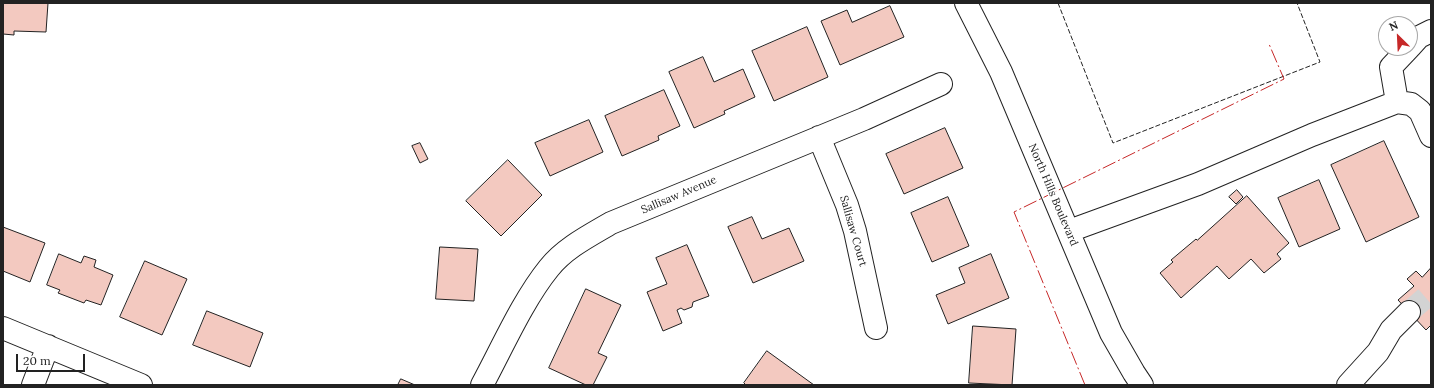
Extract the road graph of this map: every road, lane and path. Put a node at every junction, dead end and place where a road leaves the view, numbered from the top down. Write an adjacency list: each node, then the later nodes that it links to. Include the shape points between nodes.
1 (966, 3): 9 (street, North Hills Boulevard, via 1001,72)
2 (1431, 31): 3 (street)
3 (1418, 38)
4 (1402, 56): 6 (street, via 1391,67)
5 (941, 84): 8 (street, Sallisaw Avenue)
6 (1397, 102): 7 (street, via 1411,104 1420,111); 9 (street, via 1198,184)
7 (1431, 136)
8 (819, 137): 12 (street, Sallisaw Court, via 855,231); 16 (street, Sallisaw Avenue, via 611,223 574,245 550,267 528,298)
9 (1069, 231): 17 (street, North Hills Boulevard, via 1111,333)
10 (1409, 312): 18 (street, via 1391,330 1378,352)
11 (3, 328): 13 (street)
12 (876, 328)
13 (48, 346): 14 (street); 15 (street)
14 (33, 385)
15 (141, 385)
16 (482, 385)
17 (1142, 385)
18 (1348, 385)

